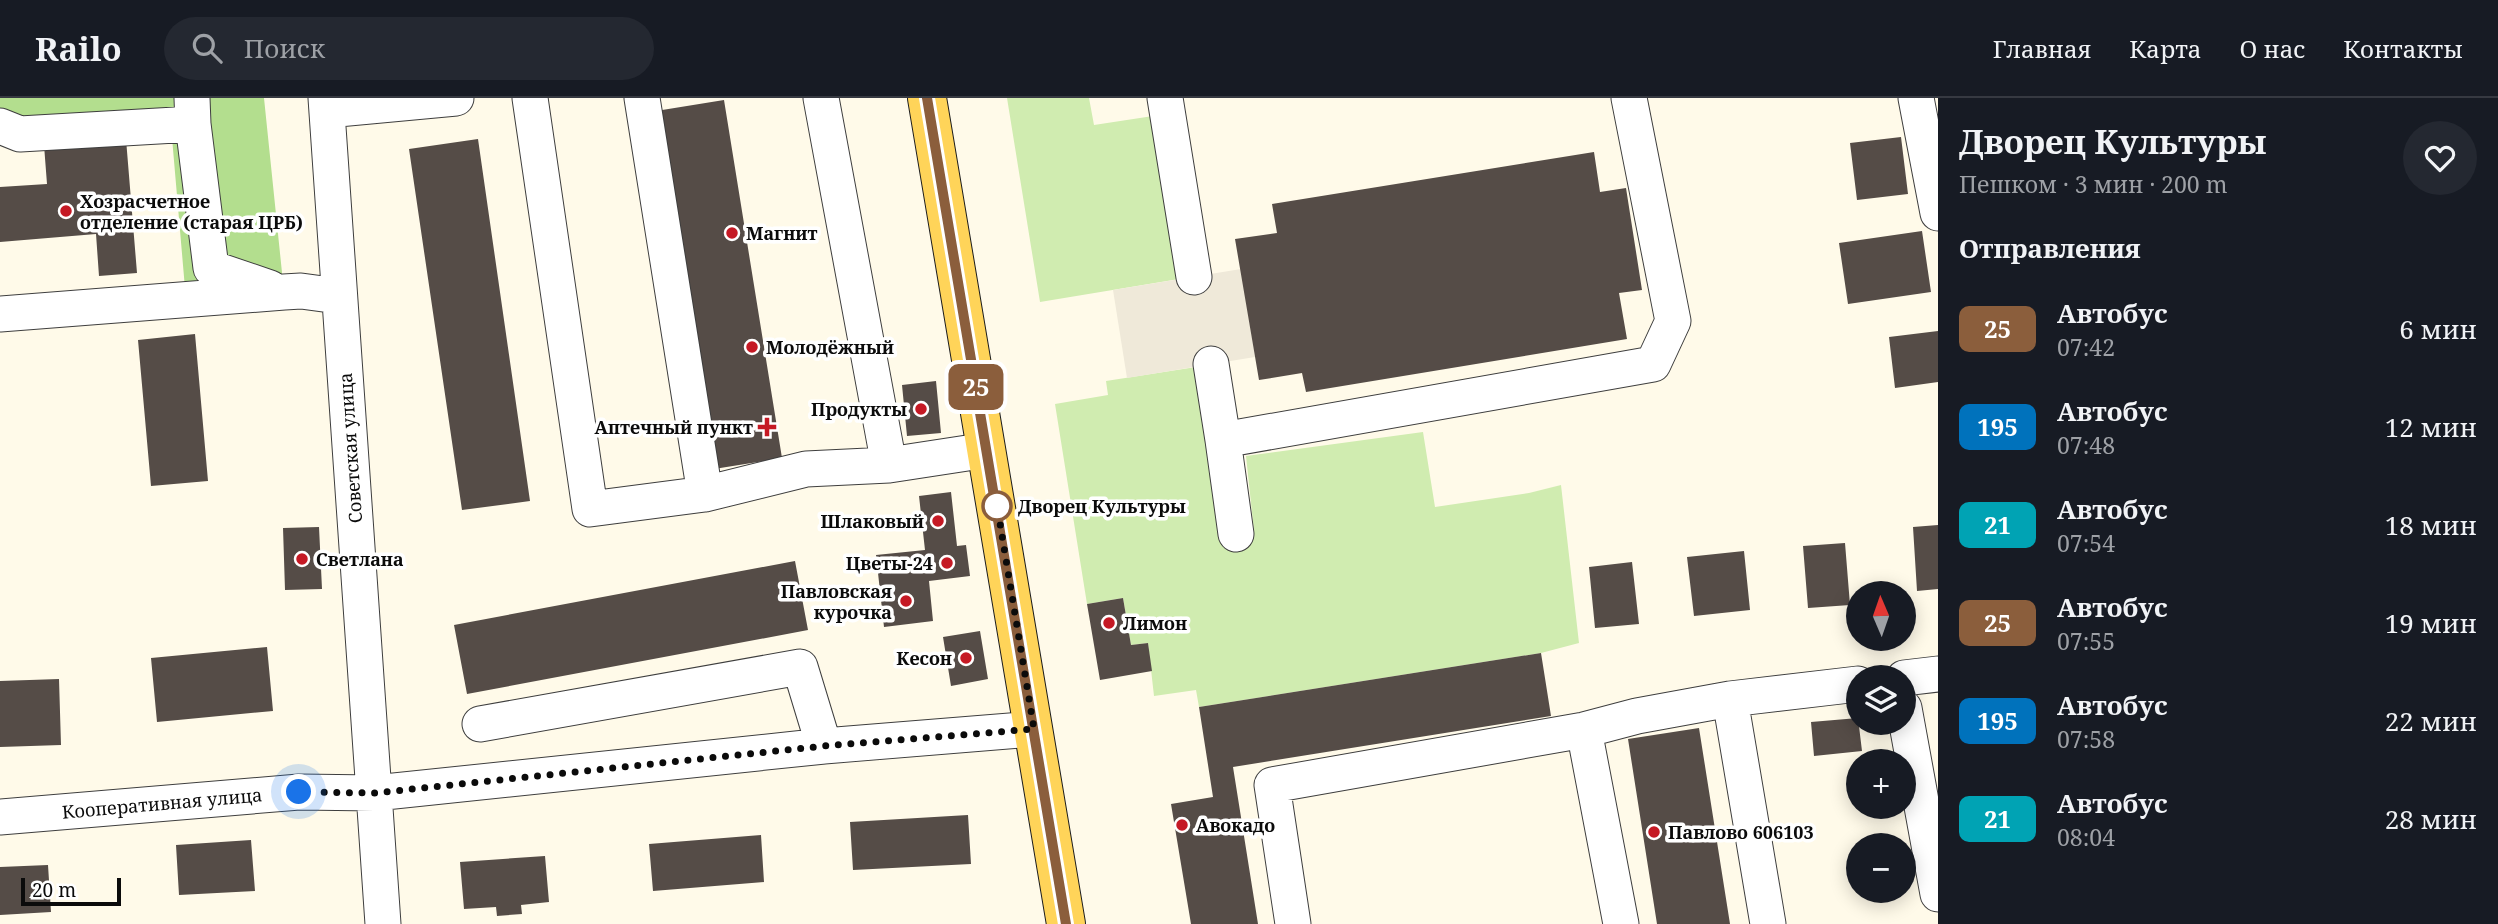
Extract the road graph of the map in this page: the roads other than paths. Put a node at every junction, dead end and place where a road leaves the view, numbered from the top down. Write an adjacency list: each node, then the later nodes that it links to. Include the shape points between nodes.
1 (456, 98): 9 (street)
2 (530, 98): 21 (street, via 590,509)
3 (642, 98): 21 (street)
4 (821, 98): 20 (street)
5 (927, 98): 19 (main road)
6 (1165, 98): 13 (street)
7 (1629, 98): 18 (street, via 1673,321 1653,364)
8 (1916, 98): 12 (street)
9 (327, 104): 15 (street, Советская улица)
10 (193, 111): 11 (street, via 20,134); 14 (street, via 211,268)
11 (0, 125)
12 (1938, 213)
13 (1194, 277)
14 (284, 292): 15 (street); 16 (street)
15 (338, 296): 32 (street, Советская улица)
16 (0, 314)
17 (1211, 364): 18 (street)
18 (1223, 440): 22 (street)
19 (987, 450): 20 (street); 28 (main road)
20 (889, 465): 21 (street, via 806,469)
21 (705, 494)
22 (1236, 534)
23 (1938, 674): 24 (street)
24 (1916, 677)
25 (1846, 685): 26 (street)
26 (1730, 699): 29 (street); 39 (street)
27 (480, 724): 31 (street, via 800,667)
28 (1034, 729): 31 (street, Кооперативная улица); 36 (main road)
29 (1584, 730): 37 (street, via 1272,785); 38 (street)
30 (1909, 735): 34 (street)
31 (824, 746): 32 (street, Кооперативная улица)
32 (375, 793): 33 (street, Кооперативная улица, via 299,792); 35 (street, Советская улица)
33 (0, 817)
34 (1938, 894)
35 (383, 924)
36 (1066, 924)
37 (1293, 924)
38 (1621, 924)
39 (1768, 924)

